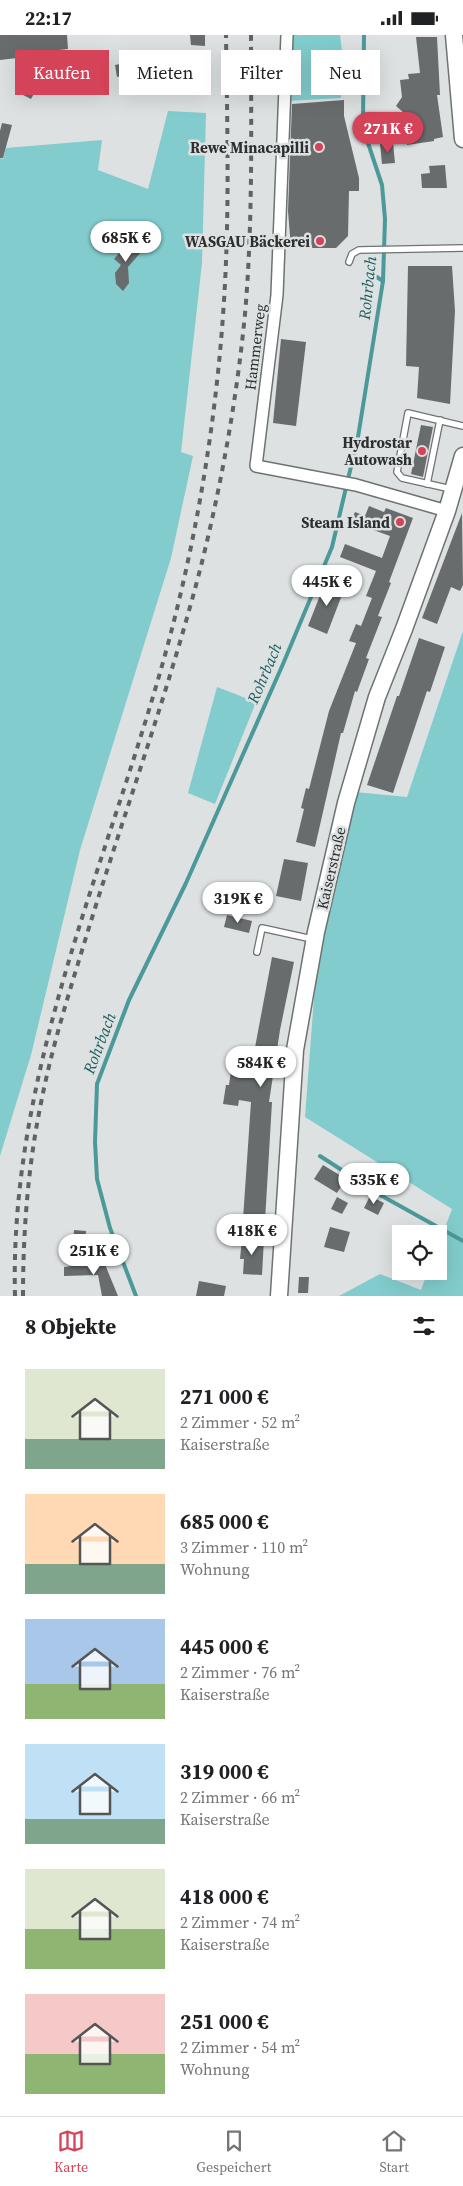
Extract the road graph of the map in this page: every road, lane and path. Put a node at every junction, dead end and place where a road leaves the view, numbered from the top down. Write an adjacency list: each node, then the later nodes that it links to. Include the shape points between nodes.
1 (287, 35): 11 (street, Hammerweg, via 277,295 256,466 356,485)
2 (454, 35): 3 (main road)
3 (463, 139)
4 (463, 248): 5 (lane, via 359,250 352,254)
5 (349, 262)
6 (440, 420): 7 (lane); 9 (lane); 9 (lane, via 408,413 396,472 402,479)
7 (463, 425)
8 (463, 456): 10 (main road, Kaiserstraße)
9 (427, 484): 10 (lane)
10 (453, 490): 11 (main road, Kaiserstraße)
11 (448, 511): 12 (main road, Kaiserstraße, via 377,697 346,803)
12 (315, 939): 13 (lane, via 262,928); 14 (main road, Kaiserstraße, via 295,1050)
13 (257, 951)
14 (279, 1296)

